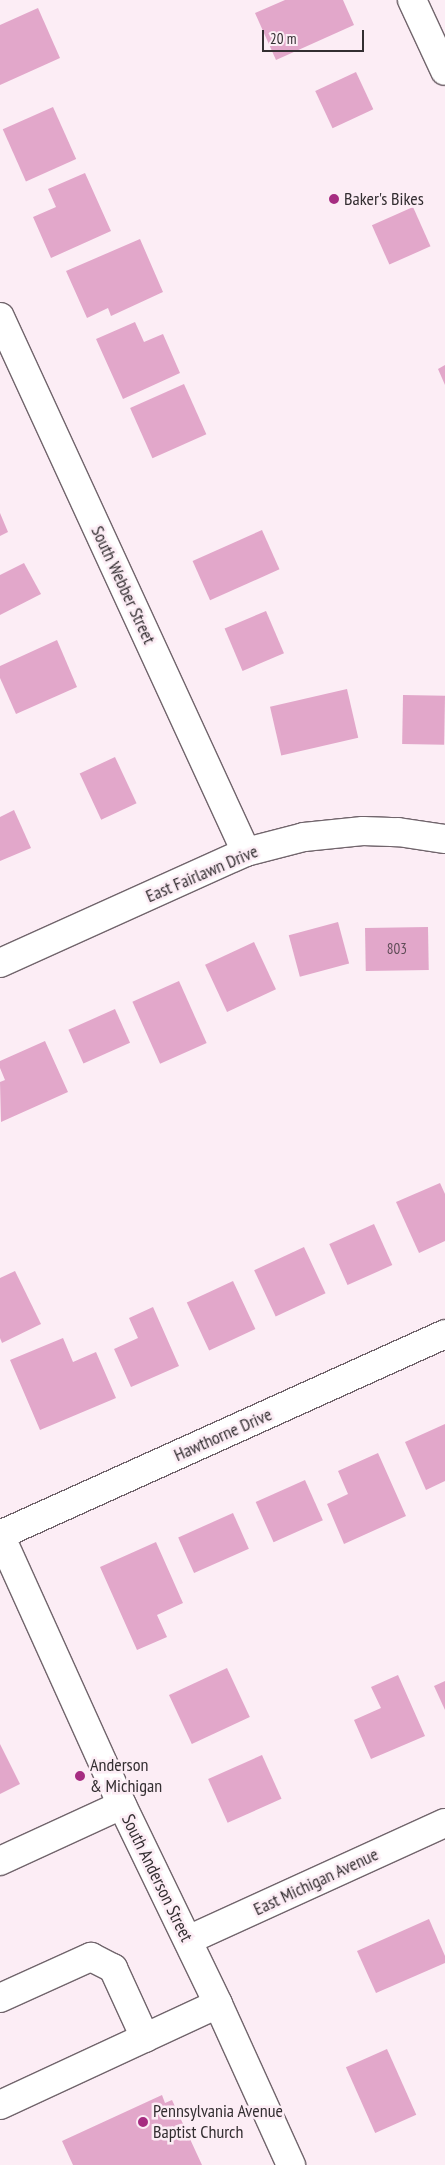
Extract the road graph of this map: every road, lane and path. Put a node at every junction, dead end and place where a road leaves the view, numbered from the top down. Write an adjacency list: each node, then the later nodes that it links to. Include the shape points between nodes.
1 (412, 0): 2 (street)
2 (445, 71)
3 (0, 317): 5 (street, South Webber Street)
4 (445, 839): 5 (street, East Fairlawn Drive, via 363,831 304,838)
5 (246, 852): 6 (street, East Fairlawn Drive)
6 (0, 963)
7 (445, 1334): 8 (street, Hawthorne Drive)
8 (0, 1535): 9 (street, South Anderson Street)
9 (122, 1805): 11 (street); 12 (street, South Anderson Street)
10 (445, 1823): 12 (street, East Michigan Avenue)
11 (0, 1861)
12 (188, 1940): 14 (street, South Anderson Street)
13 (0, 1998): 15 (street, via 91,1957 113,1968)
14 (218, 2004): 15 (street); 17 (street, South Anderson Street)
15 (145, 2038): 16 (street)
16 (0, 2105)
17 (291, 2165)

